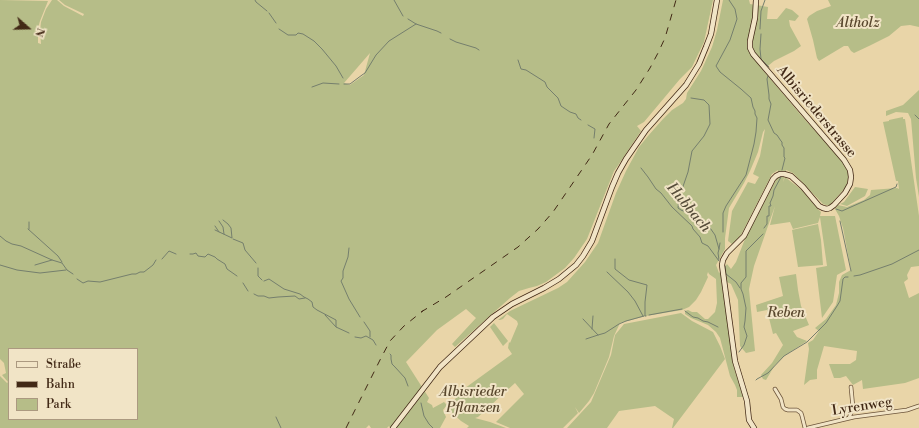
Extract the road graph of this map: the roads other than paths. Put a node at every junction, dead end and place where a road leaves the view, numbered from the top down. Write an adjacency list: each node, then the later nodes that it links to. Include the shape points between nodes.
1 (717, 0): 7 (main road, via 710,34 699,64 686,85 646,130 626,159 583,256 559,279 493,317 440,367)
2 (756, 0): 8 (main road, Albisriederstrasse, via 750,42 753,54 844,160 851,177 845,193 831,208 825,209 819,206 791,176 776,176 744,236 723,260 735,361 747,397 749,420)
3 (851, 387): 6 (street, via 853,408)
4 (775, 389): 9 (street, via 785,409 801,413)
5 (919, 406): 6 (street, Lyrenweg)
6 (849, 418): 10 (street, Lyrenweg)
7 (393, 428)
8 (754, 428)
9 (805, 428)
10 (808, 428)

